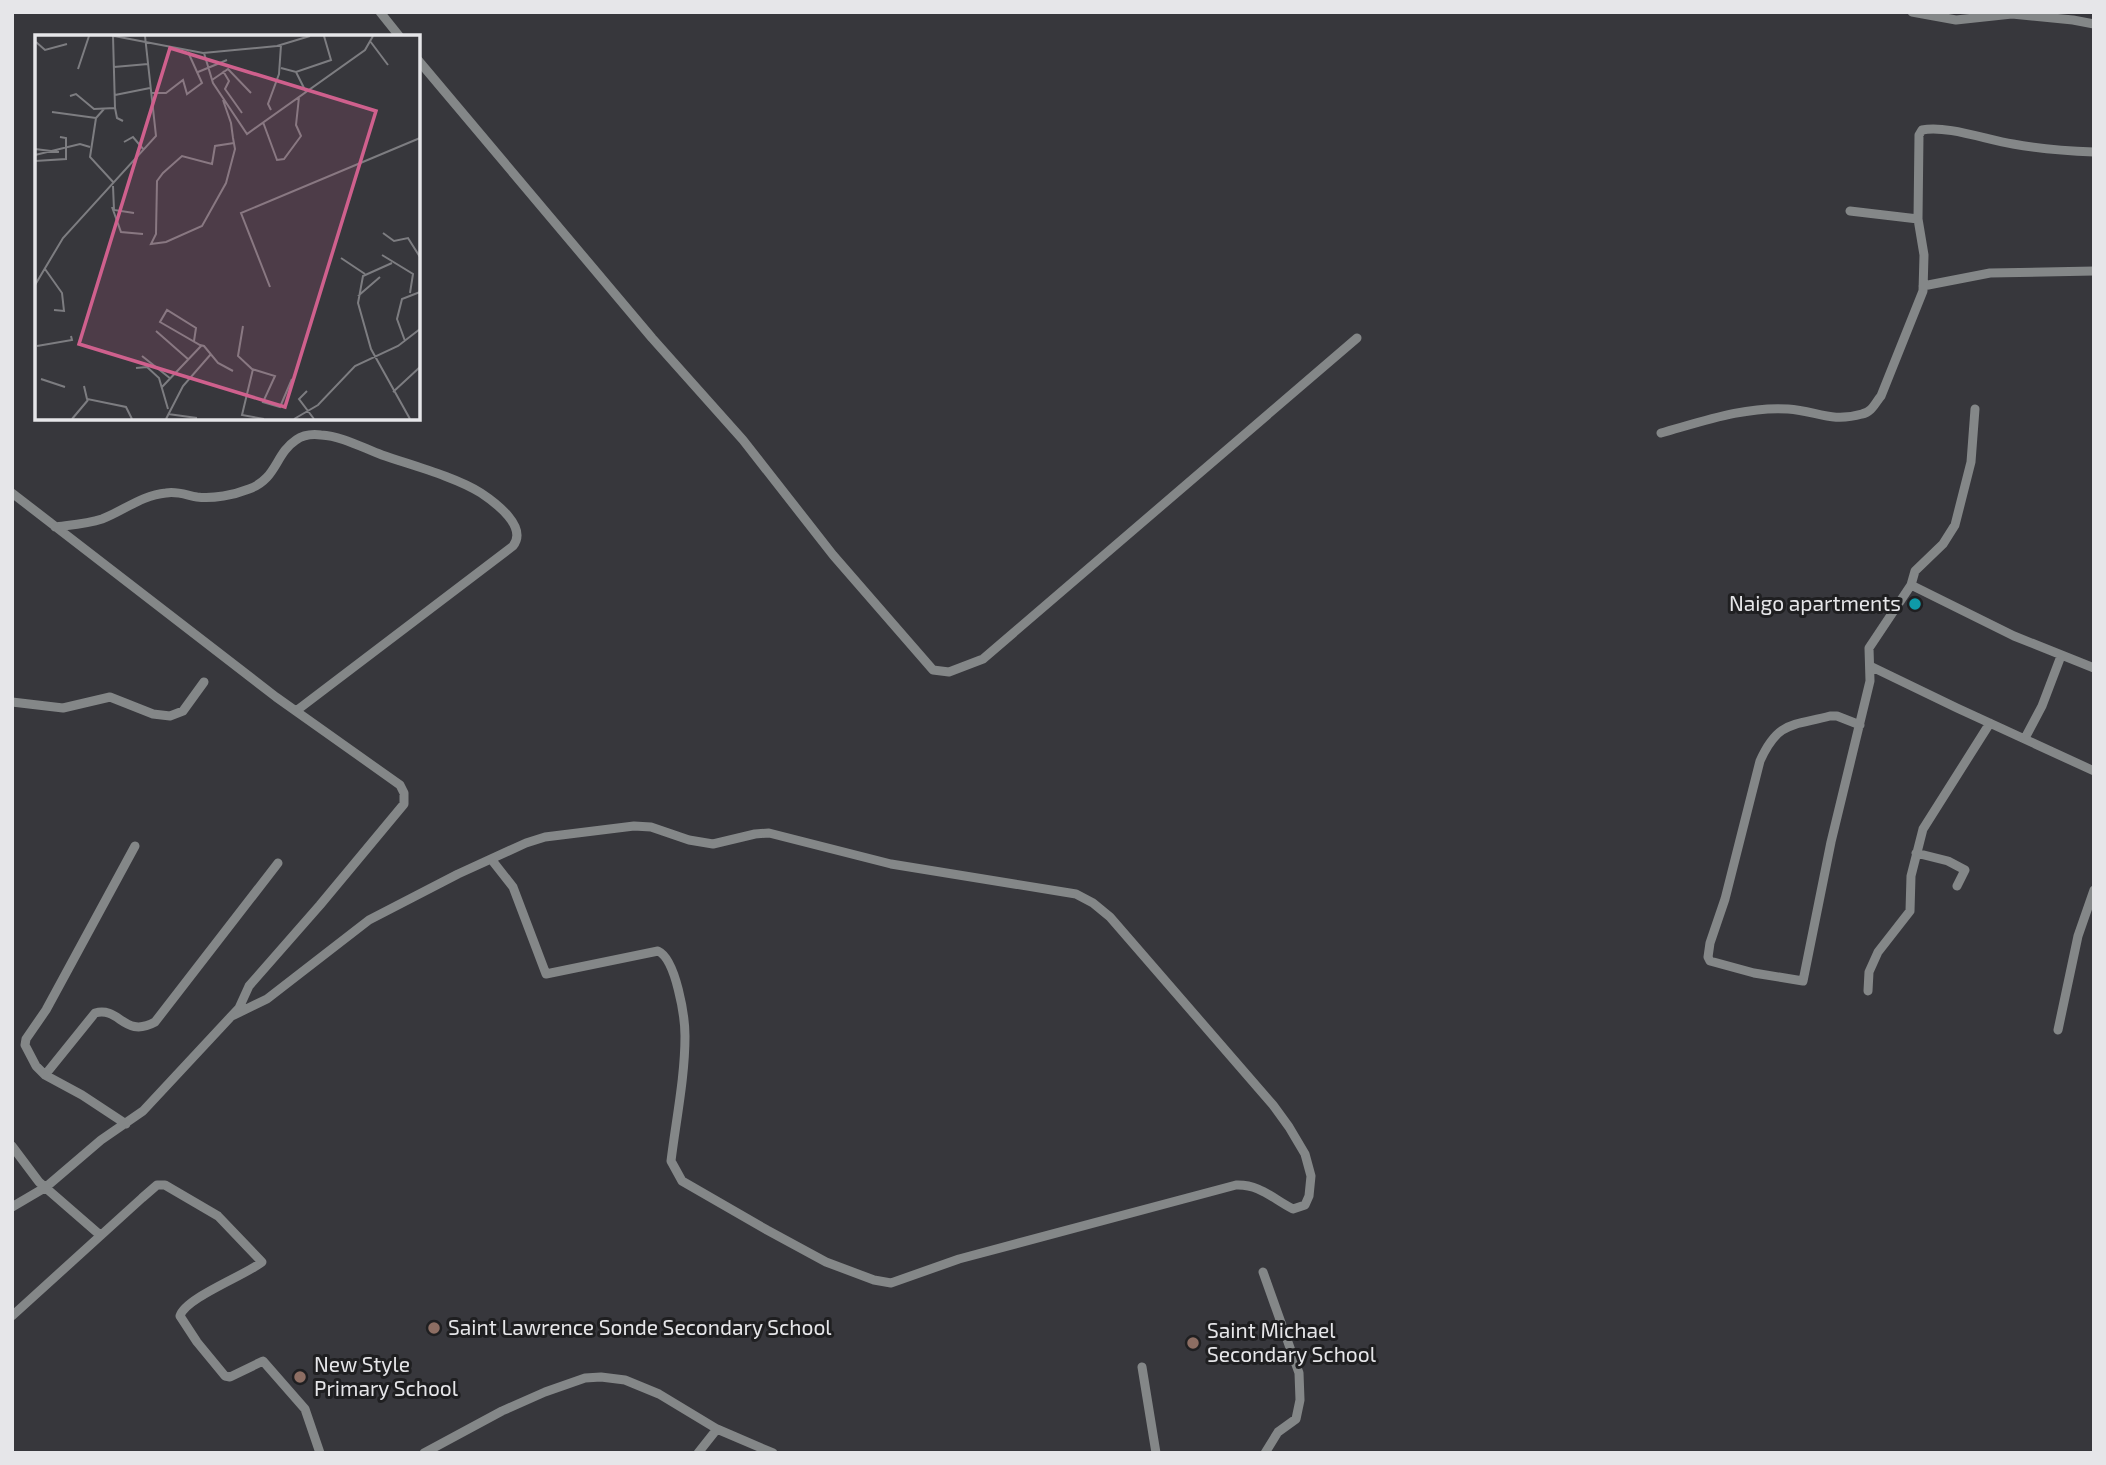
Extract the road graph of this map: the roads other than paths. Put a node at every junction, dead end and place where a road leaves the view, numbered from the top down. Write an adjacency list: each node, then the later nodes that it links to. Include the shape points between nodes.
1 (380, 12): 4 (street)
2 (1912, 12): 3 (street, via 1956,20 2012,14)
3 (2094, 24)
4 (398, 35)
5 (420, 62): 11 (street, via 933,670 949,673 983,659)
6 (2094, 152): 8 (street, via 1924,129 1919,135)
7 (1850, 211): 8 (street)
8 (1918, 219): 10 (street)
9 (2094, 271): 10 (street, via 1990,273)
10 (1923, 286): 13 (street, via 1881,396 1870,411 1829,419 1789,409 1758,410)
11 (1357, 338)
12 (1975, 409): 16 (street, via 1970,461 1955,525 1943,544 1914,570)
13 (1661, 433)
14 (13, 495): 15 (street)
15 (55, 527): 22 (street); 22 (street, via 101,519 166,493 210,498 249,490 272,474 286,449 310,435 336,438 446,478 495,502 518,532 513,546)
16 (1911, 585): 17 (street); 18 (street, via 1869,648)
17 (2061, 656): 19 (street); 25 (street)
18 (1870, 666): 23 (street); 24 (street)
19 (2094, 668)
20 (204, 682): 21 (street, via 183,712 170,716 110,697 63,708)
21 (12, 702)
22 (296, 711): 34 (street, via 400,785 404,804 249,986)
23 (1990, 723): 25 (street); 28 (street, via 1929,816)
24 (1860, 725): 24 (street, via 1830,716 1779,730 1770,740 1760,761 1707,952 1710,961 1803,981)
25 (2025, 738): 26 (street)
26 (2094, 771)
27 (135, 846): 36 (street, via 26,1039 28,1054)
28 (1916, 853): 31 (street, via 1965,870); 33 (street, via 1910,911 1878,952 1869,972)
29 (491, 859): 29 (street, via 545,837 634,826 713,844 769,833 891,864 1076,894 1110,917 1273,1105 1305,1154 1311,1176 1309,1196 1305,1205 1293,1209 1260,1188 1236,1185 959,1259 891,1283 826,1262 702,1193 677,1174 671,1161 685,1035 669,960 658,951 546,974 513,887); 34 (street, via 369,920 267,999)
30 (278, 863): 36 (street, via 155,1022 133,1027 109,1013 95,1013)
31 (1957, 886)
32 (2094, 890): 35 (street, via 2078,936)
33 (1868, 991)
34 (232, 1016): 37 (street)
35 (2058, 1030)
36 (45, 1075): 37 (street)
37 (126, 1124): 39 (street)
38 (12, 1146): 39 (street)
39 (46, 1187): 40 (street); 41 (street)
40 (12, 1207)
41 (100, 1235): 43 (street); 46 (street, via 157,1185 223,1220 262,1262 201,1297 180,1316 225,1376 263,1361 305,1409)
42 (1263, 1272): 51 (street, via 1299,1373 1300,1400 1296,1419 1278,1432)
43 (12, 1316)
44 (1142, 1367): 50 (street)
45 (717, 1429): 47 (street, via 648,1389 625,1381 585,1378 502,1411); 48 (street); 49 (street)
46 (320, 1453)
47 (424, 1453)
48 (698, 1453)
49 (774, 1453)
50 (1156, 1453)
51 (1265, 1453)

